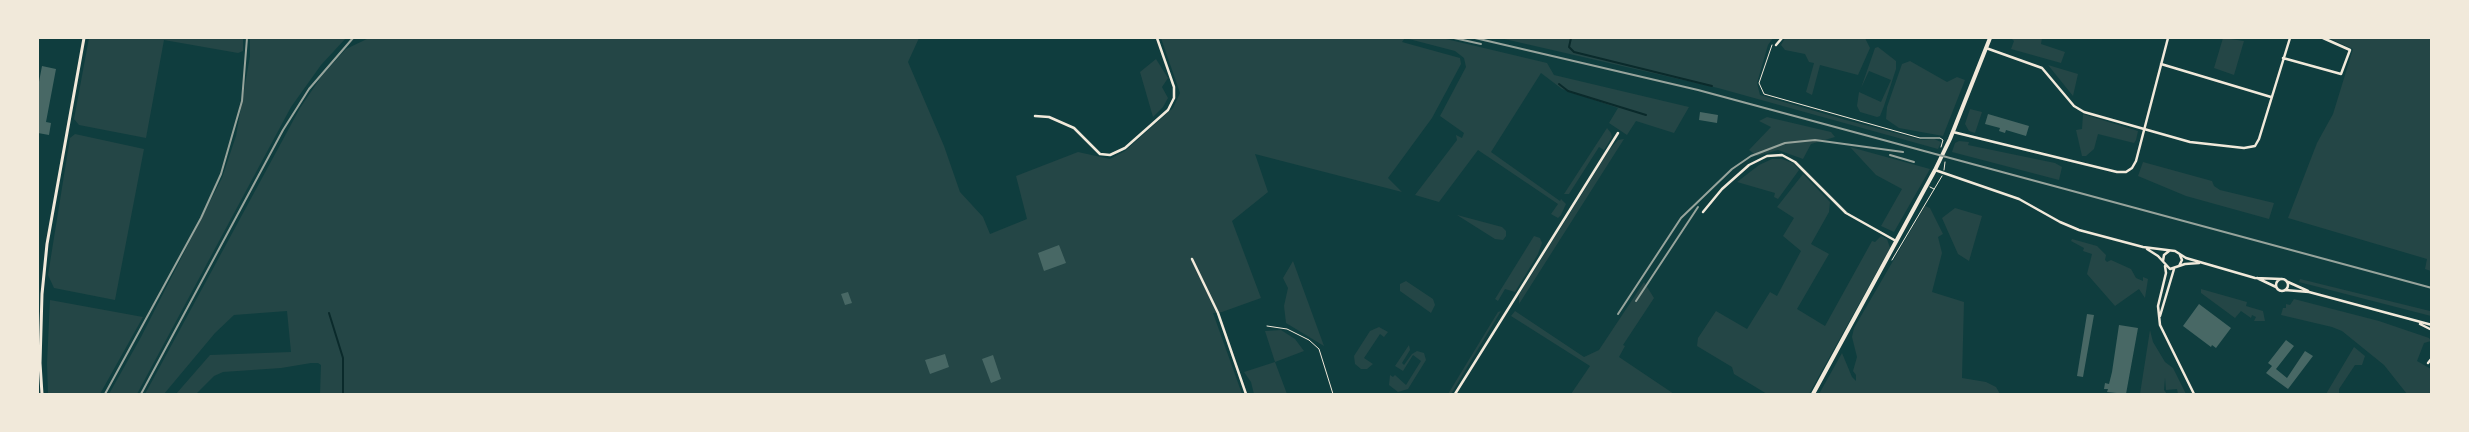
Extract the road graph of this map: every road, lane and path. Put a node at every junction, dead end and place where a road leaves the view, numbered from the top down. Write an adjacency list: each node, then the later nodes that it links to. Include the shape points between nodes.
1 (84, 38): 43 (street, via 47,244 41,320)
2 (1157, 38): 13 (street, via 1174,87 1174,98 1168,110 1125,148 1110,156 1100,154 1074,128 1049,117)
3 (1780, 38): 8 (street)
4 (1990, 38): 9 (main road)
5 (2168, 38): 11 (street)
6 (2290, 38): 10 (street)
7 (2323, 38): 10 (street, via 2350,50 2341,74)
8 (1775, 44): 17 (path, via 1769,51 1759,83 1764,94 1920,138)
9 (1986, 48): 14 (street, via 2042,68 2080,110); 15 (main road)
10 (2284, 58): 12 (street)
11 (2161, 64): 12 (street); 14 (street)
12 (2271, 97): 14 (street, via 2254,146 2202,144)
13 (1035, 116)
14 (2144, 130): 15 (street, via 2135,163 2129,171 2118,173)
15 (1952, 132): 18 (main road)
16 (1618, 133): 46 (street)
17 (1943, 140)
18 (1935, 170): 22 (main road); 23 (street, via 2025,201 2072,227)
19 (1938, 183): 20 (path)
20 (1924, 205)
21 (1703, 212): 22 (street, via 1722,189 1749,165 1767,156 1782,155 1795,162 1850,216)
22 (1897, 241): 47 (main road)
23 (2143, 247): 24 (street); 27 (street)
24 (2171, 251): 25 (street); 27 (street, via 2164,255)
25 (2179, 254): 28 (street); 29 (street, via 2181,261)
26 (1192, 259): 44 (street, via 1218,312)
27 (2164, 264): 29 (street, via 2171,269); 36 (street, via 2166,273 2158,306)
28 (2203, 264): 29 (street, via 2185,264); 30 (street)
29 (2177, 268): 36 (street, via 2171,274)
30 (2255, 278): 31 (street); 33 (street)
31 (2280, 279): 32 (street); 33 (street, via 2276,283)
32 (2287, 281): 34 (street); 35 (street)
33 (2277, 288): 34 (street)
34 (2285, 290): 35 (street)
35 (2309, 292): 37 (street)
36 (2159, 320): 48 (street)
37 (2419, 323): 38 (street); 40 (street)
38 (2432, 325)
39 (1267, 326): 45 (lane, via 1287,329 1309,340 1319,350)
40 (2432, 330)
41 (2432, 358): 42 (street)
42 (2428, 363)
43 (42, 394)
44 (1246, 394)
45 (1333, 394)
46 (1456, 394)
47 (1813, 394)
48 (2194, 394)

